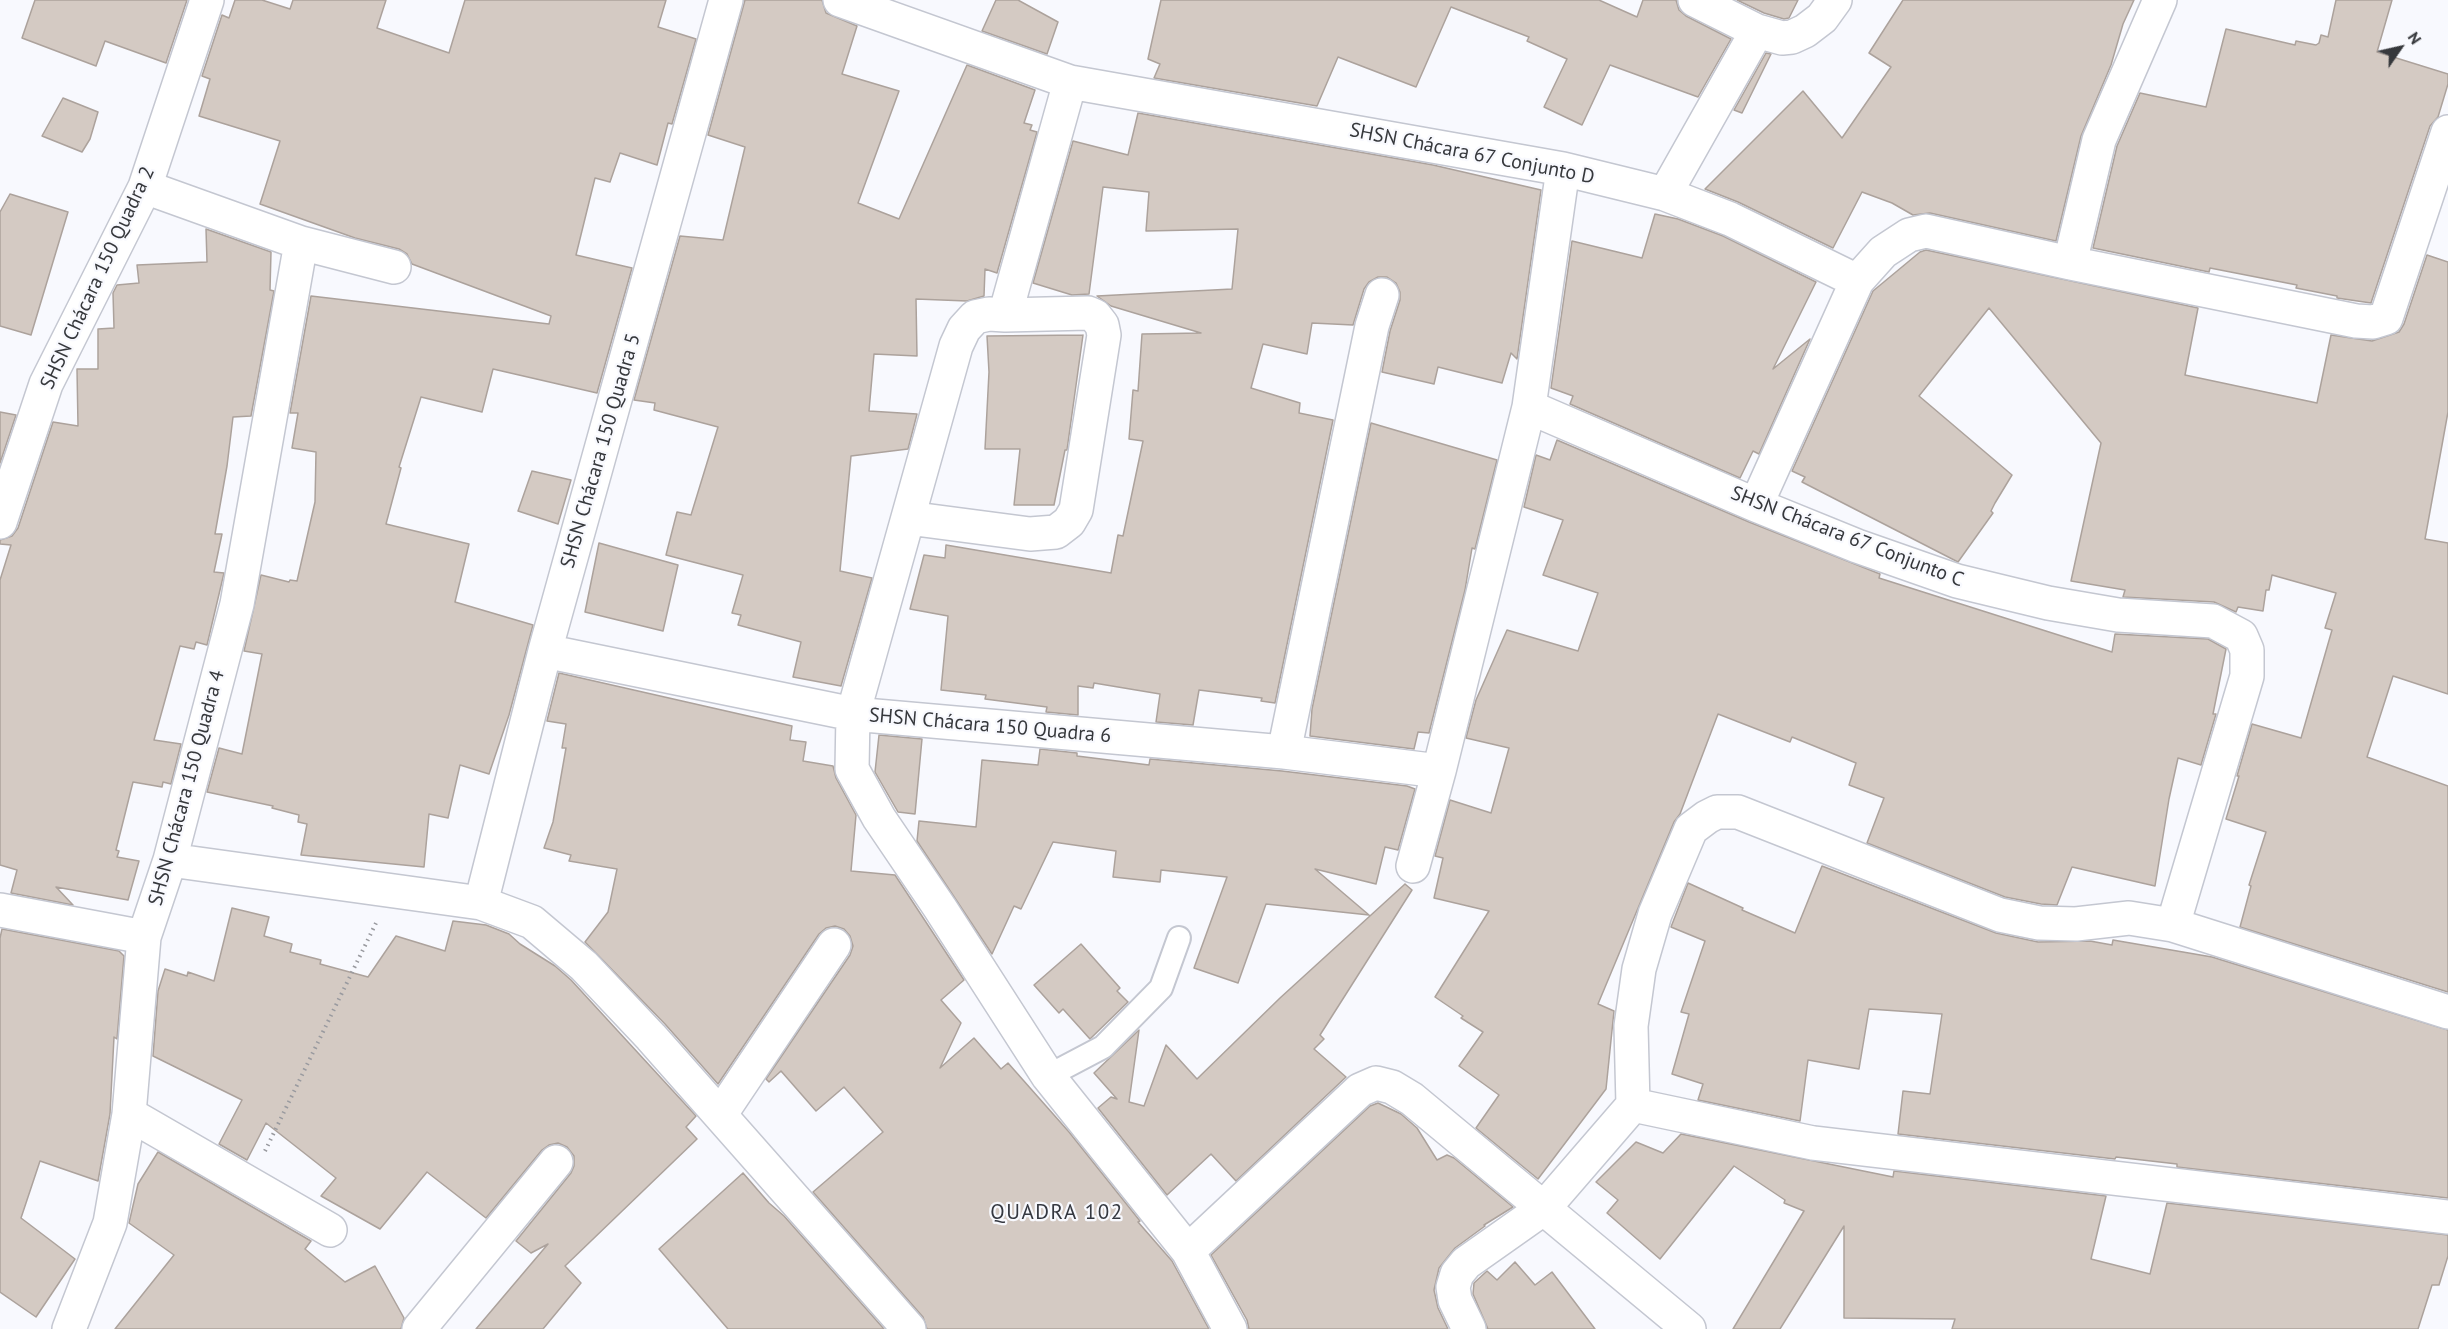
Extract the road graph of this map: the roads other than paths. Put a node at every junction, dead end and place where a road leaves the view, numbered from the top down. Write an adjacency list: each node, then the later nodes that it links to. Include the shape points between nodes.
1 (207, 0): 11 (street, SHSN Chácara 150 Quadra 2)
2 (726, 0): 23 (street, SHSN Chácara 150 Quadra 5)
3 (840, 0): 8 (street, SHSN Chácara 67 Conjunto D)
4 (1695, 0): 7 (street)
5 (1835, 0): 7 (street, via 1822,18 1792,37)
6 (2160, 0): 14 (street, via 2099,140)
7 (1757, 31): 12 (street)
8 (1070, 82): 10 (street, SHSN Chácara 67 Conjunto D); 18 (street)
9 (2448, 132): 14 (street, via 2386,318 2356,321)
10 (1563, 169): 12 (street, SHSN Chácara 67 Conjunto D); 19 (street)
11 (146, 188): 13 (street); 22 (street, SHSN Chácara 150 Quadra 2, via 46,384)
12 (1665, 194): 16 (street, SHSN Chácara 67 Conjunto D, via 1730,219)
13 (301, 243): 15 (street); 27 (street, SHSN Chácara 150 Quadra 4, via 237,604)
14 (2070, 263): 16 (street, via 1926,231 1909,235 1883,252)
15 (394, 267)
16 (1857, 281): 20 (street)
17 (1382, 296): 25 (street, via 1372,326)
18 (1005, 315): 21 (street, via 975,317 964,329); 21 (street, via 1088,313 1102,325 1104,335 1076,510 1056,532 1030,534)
19 (1529, 406): 20 (street, SHSN Chácara 67 Conjunto C); 26 (street)
20 (1756, 505): 31 (street, SHSN Chácara 67 Conjunto C, via 1957,581 2118,615 2213,621 2241,636 2247,650 2247,676)
21 (908, 518): 24 (street)
22 (0, 522)
23 (545, 651): 24 (street, SHSN Chácara 150 Quadra 6); 29 (street, SHSN Chácara 150 Quadra 5)
24 (853, 714): 25 (street, SHSN Chácara 150 Quadra 6); 36 (street, via 852,769 879,818)
25 (1284, 752): 26 (street, SHSN Chácara 150 Quadra 6)
26 (1439, 771): 28 (street)
27 (170, 860): 29 (street); 32 (street, SHSN Chácara 150 Quadra 4)
28 (1413, 866)
29 (481, 903): 39 (street, via 532,922 584,966)
30 (0, 910): 32 (street)
31 (2173, 925): 35 (street); 37 (street, via 2129,918 2076,924 2039,923 2000,915 1738,812 1717,812 1691,829 1656,914 1639,969 1631,1026)
32 (144, 937): 38 (street, SHSN Chácara 150 Quadra 4)
33 (1179, 938): 36 (lane, via 1161,988 1103,1047)
34 (834, 945): 39 (street)
35 (2448, 1012)
36 (1048, 1077): 44 (street)
37 (1633, 1105): 41 (street); 42 (street, via 1812,1143)
38 (129, 1114): 43 (street); 45 (street, SHSN Chácara 150 Quadra 4, via 110,1223)
39 (720, 1115): 47 (street)
40 (556, 1162): 46 (street)
41 (1544, 1208): 44 (street, via 1412,1099 1377,1083 1359,1090); 49 (street, via 1456,1274 1455,1300); 50 (street)
42 (2448, 1217)
43 (330, 1230)
44 (1188, 1251): 48 (street)
45 (69, 1329)
46 (419, 1329)
47 (909, 1329)
48 (1230, 1329)
49 (1469, 1329)
50 (1689, 1329)

